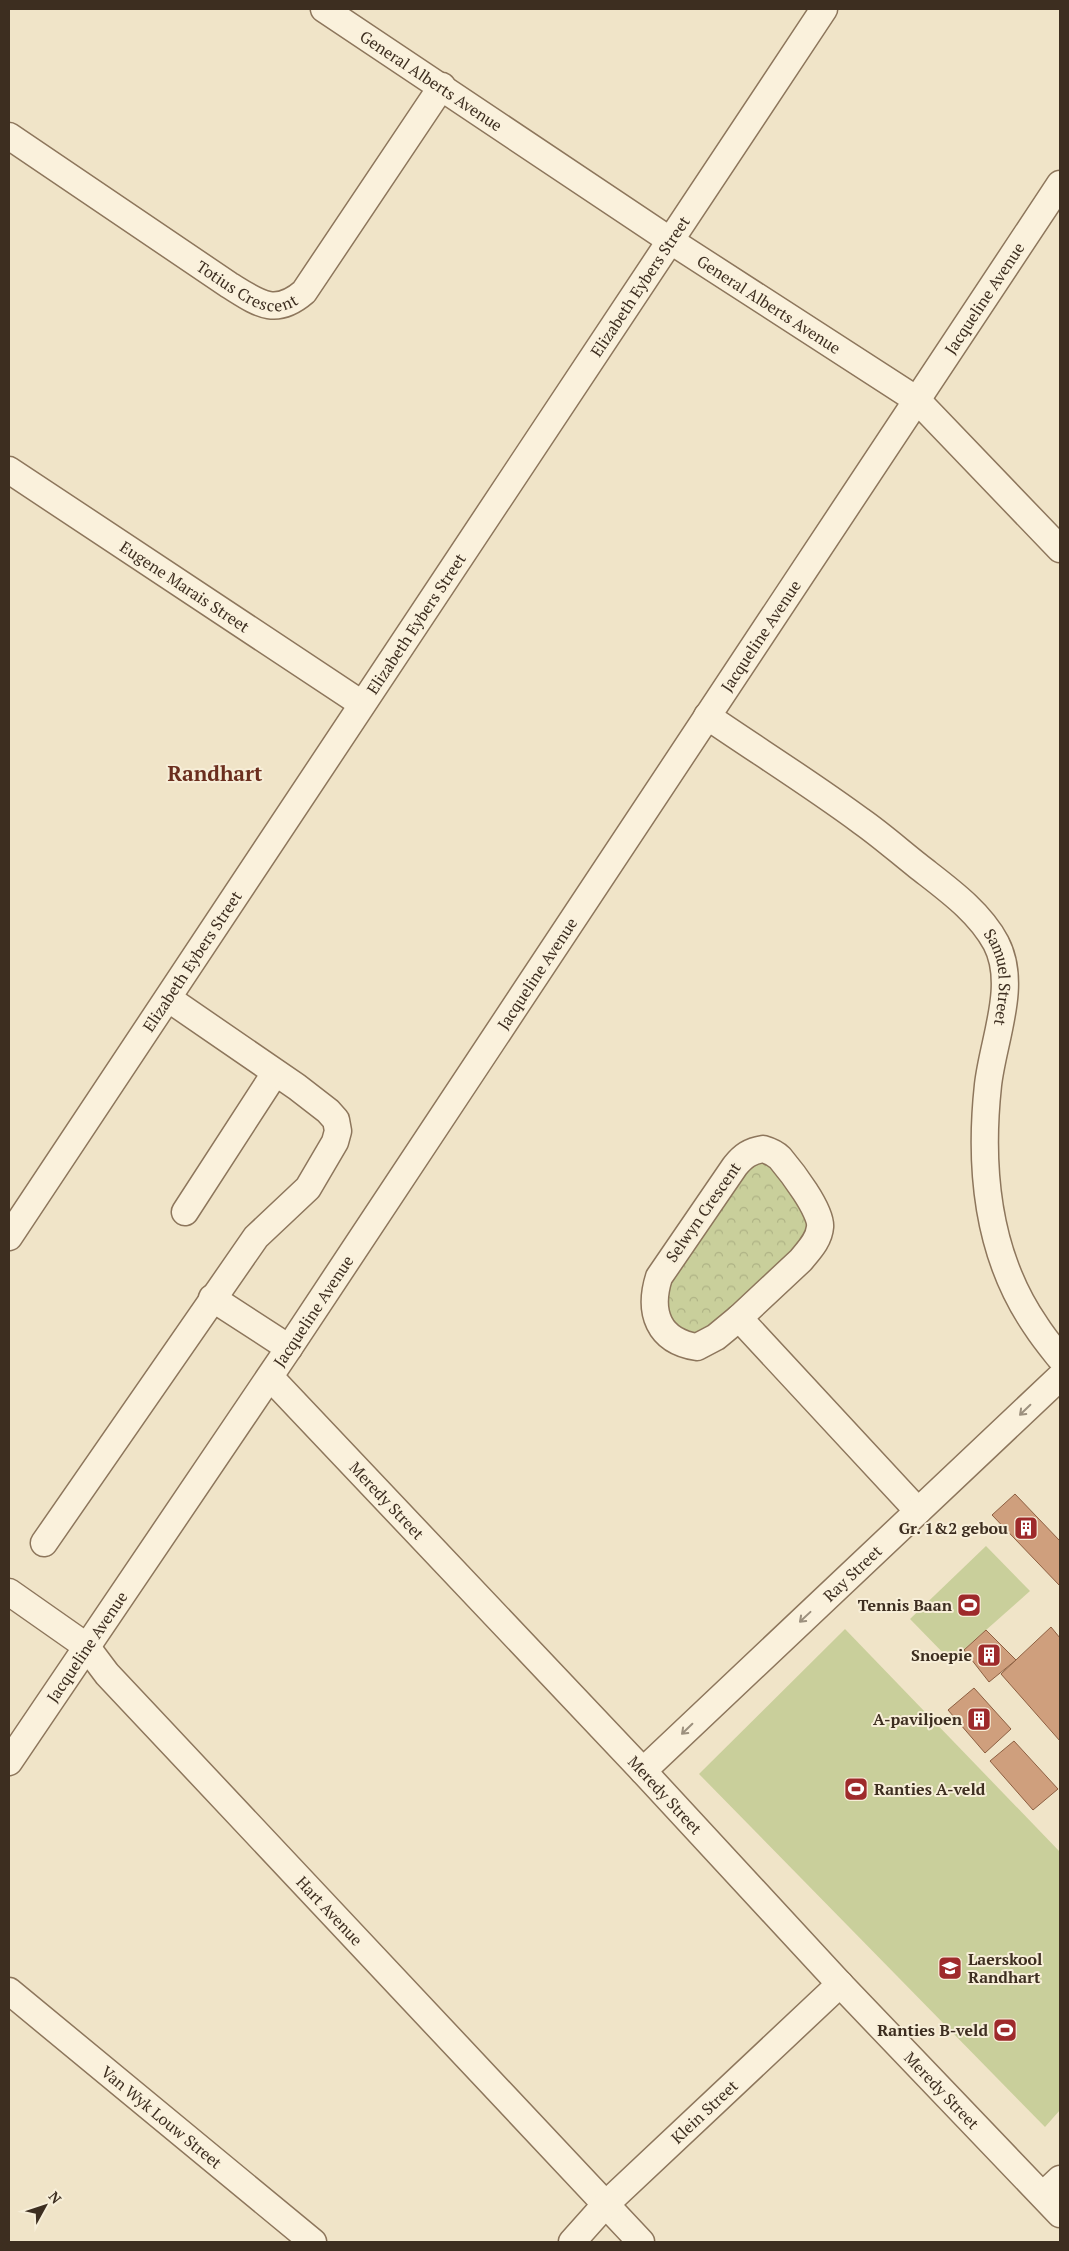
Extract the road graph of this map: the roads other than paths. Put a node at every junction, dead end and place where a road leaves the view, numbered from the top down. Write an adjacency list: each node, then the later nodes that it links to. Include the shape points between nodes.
1 (324, 9): 3 (street, General Alberts Avenue)
2 (824, 9): 6 (street, Elizabeth Eybers Street)
3 (442, 86): 4 (street, Totius Crescent, via 304,292 283,306 271,307 246,295); 6 (street, General Alberts Avenue)
4 (9, 136)
5 (1060, 184): 7 (street, Jacqueline Avenue)
6 (671, 240): 7 (street, General Alberts Avenue); 10 (street, Elizabeth Eybers Street)
7 (917, 400): 9 (street, General Alberts Avenue); 11 (street, Jacqueline Avenue)
8 (9, 470): 10 (street, Eugene Marais Street)
9 (1060, 549)
10 (362, 704): 12 (street, Elizabeth Eybers Street)
11 (707, 716): 18 (street, Jacqueline Avenue); 19 (street, Samuel Street, via 869,827 968,907 996,943 1007,980 988,1084 984,1148 987,1195 997,1243 1013,1284 1035,1325)
12 (169, 999): 13 (street); 15 (street, Elizabeth Eybers Street)
13 (274, 1073): 14 (street); 16 (street, via 336,1120 335,1142 308,1188 256,1237)
14 (185, 1212)
15 (9, 1238)
16 (212, 1298): 18 (street); 23 (street)
17 (738, 1318): 17 (street, Selwyn Crescent, via 706,1343 686,1345 676,1342 658,1321 654,1293 666,1264 735,1166 743,1156 763,1149 780,1158 813,1206 821,1225 813,1247); 22 (street)
18 (289, 1348): 20 (street, Jacqueline Avenue)
19 (1060, 1358)
20 (270, 1377): 25 (street, Jacqueline Avenue); 27 (street, Meredy Street)
21 (1060, 1377): 22 (street, Ray Street, one-way to 22)
22 (918, 1512): 27 (street, Ray Street, one-way to 27)
23 (44, 1543)
24 (9, 1592): 25 (street, Hart Avenue)
25 (86, 1646): 26 (street, Jacqueline Avenue); 31 (street, Hart Avenue, via 155,1725)
26 (9, 1762)
27 (643, 1771): 28 (street, Meredy Street)
28 (840, 1984): 30 (street, Meredy Street); 31 (street, Klein Street)
29 (9, 1991): 33 (street, Van Wyk Louw Street)
30 (1051, 2187): 32 (street, Meredy Street)
31 (605, 2205): 34 (street, Klein Street); 35 (street, Hart Avenue)
32 (1060, 2214)
33 (313, 2242)
34 (572, 2242)
35 (641, 2242)

